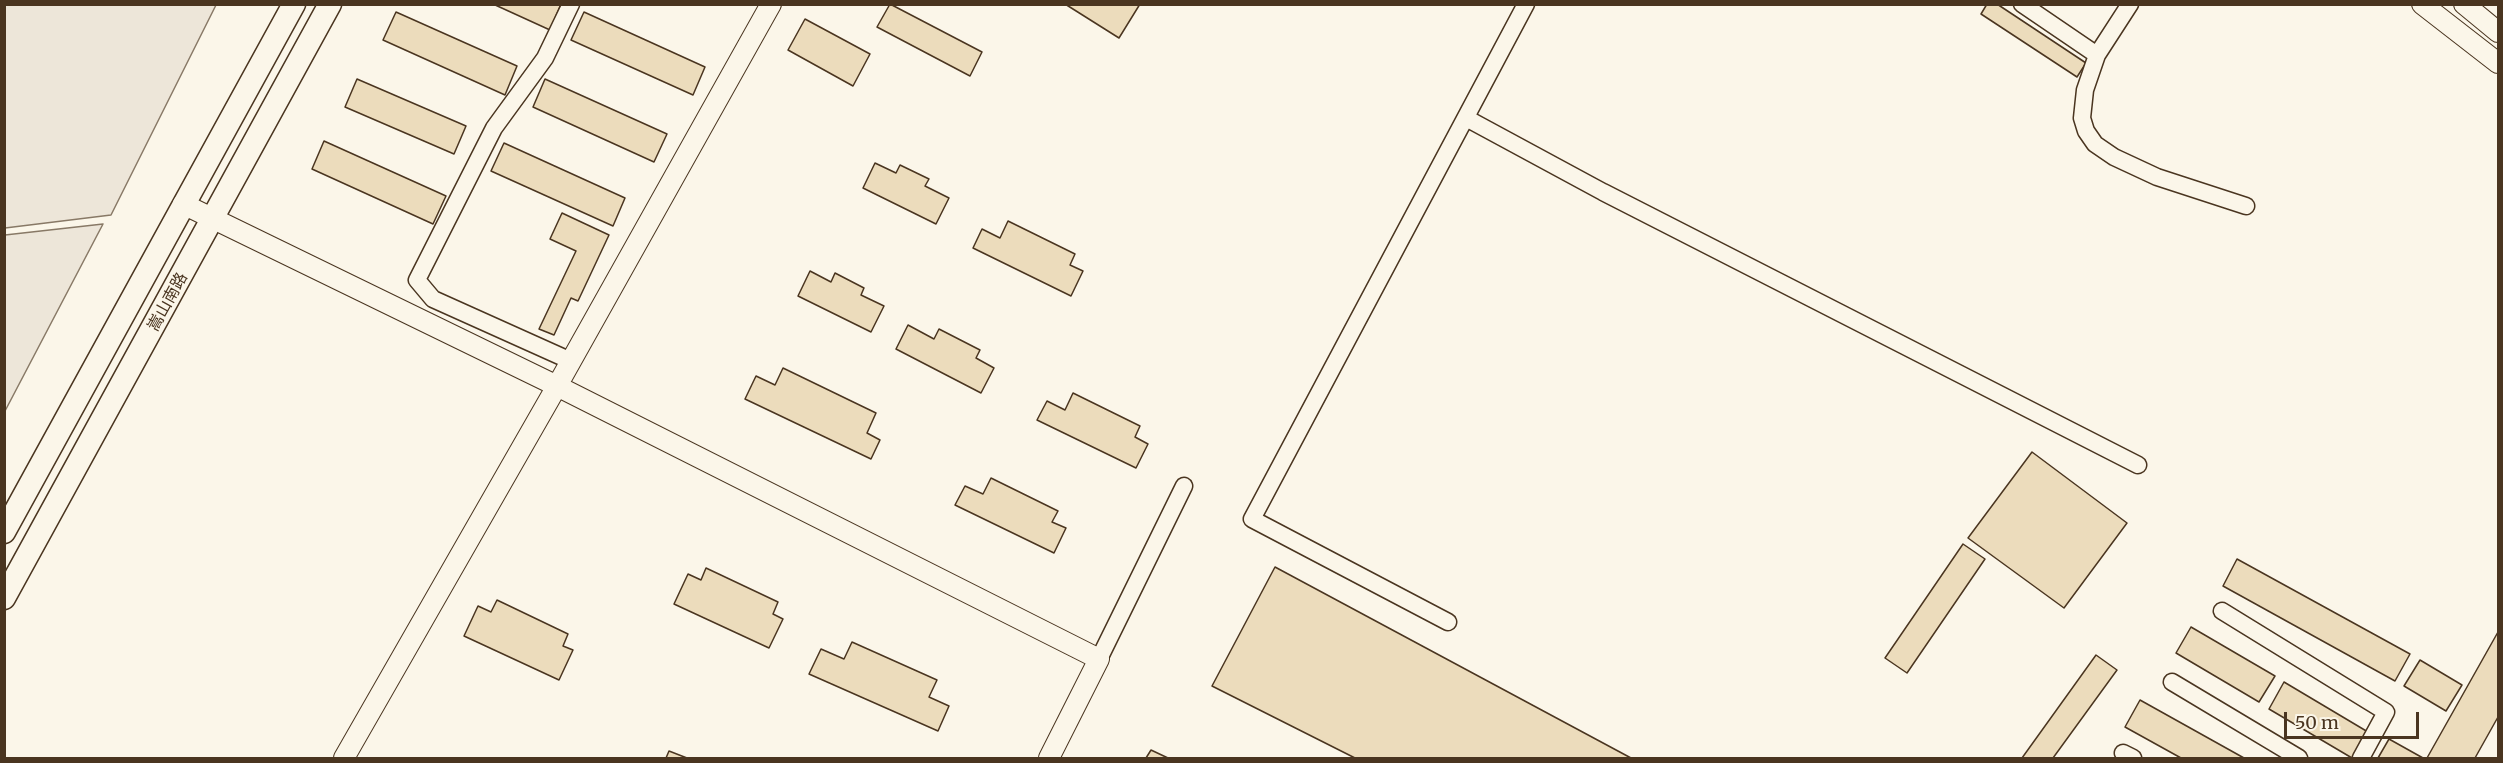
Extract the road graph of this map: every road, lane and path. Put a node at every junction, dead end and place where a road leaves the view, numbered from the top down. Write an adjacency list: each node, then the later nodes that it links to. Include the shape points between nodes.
1 (294, 4): 14 (main road, 嵩山南路)
2 (330, 4): 16 (main road, 嵩山南路)
3 (571, 4): 17 (street, via 545,58 494,128 417,280 433,299)
4 (771, 4): 17 (street)
5 (1526, 4): 13 (street)
6 (2022, 4): 11 (street)
7 (2130, 4): 11 (street)
8 (2422, 4): 12 (street)
9 (2464, 4): 10 (street)
10 (2499, 32)
11 (2097, 54): 15 (street, via 2085,90 2082,118 2095,144 2157,177)
12 (2499, 63)
13 (1466, 118): 19 (street); 24 (street, via 1252,519)
14 (183, 204): 16 (street); 21 (main road, 嵩山南路)
15 (2246, 206)
16 (214, 219): 18 (street); 22 (main road, 嵩山南路)
17 (571, 361): 18 (street)
18 (557, 386): 25 (street); 27 (street)
19 (2138, 465)
20 (1184, 486): 25 (street)
21 (4, 532)
22 (4, 598)
23 (2222, 611): 30 (street, via 2386,712)
24 (1448, 622)
25 (1099, 659): 28 (street)
26 (2172, 682): 29 (street)
27 (344, 759)
28 (1049, 759)
29 (2299, 759)
30 (2361, 759)

